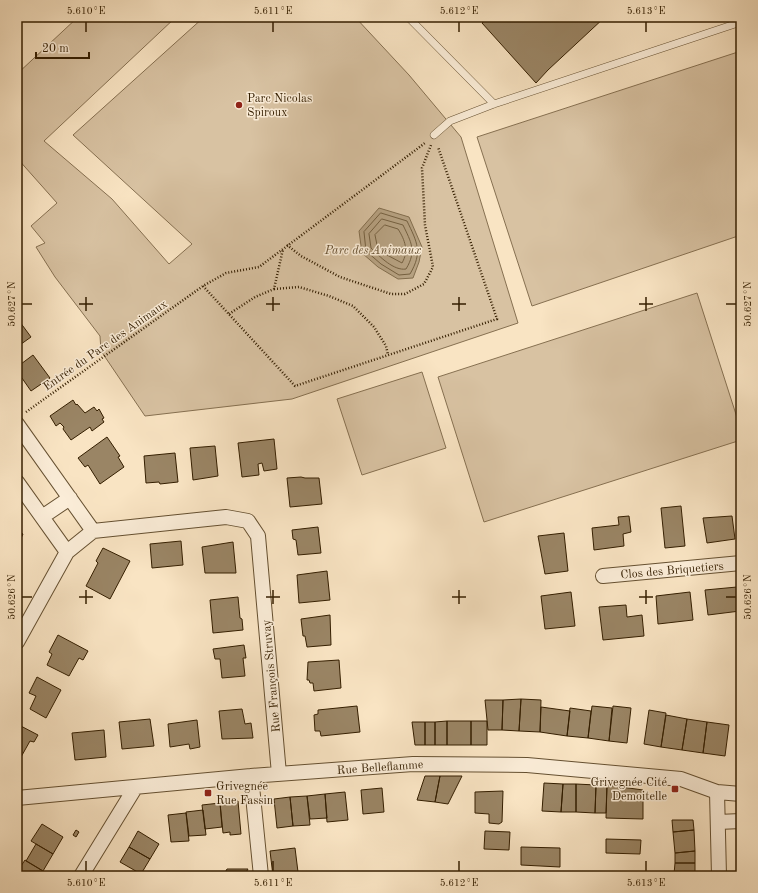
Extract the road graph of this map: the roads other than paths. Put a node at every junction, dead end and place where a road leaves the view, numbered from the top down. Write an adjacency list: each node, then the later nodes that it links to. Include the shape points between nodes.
1 (408, 17): 3 (lane)
2 (741, 22): 3 (lane)
3 (494, 104): 4 (lane, via 450,121)
4 (434, 136)
5 (20, 419): 7 (street)
6 (17, 482): 8 (street)
7 (70, 498): 8 (street); 9 (street)
8 (42, 516): 10 (street)
9 (93, 531): 10 (street); 14 (street, Rue François Struvay, via 226,517 248,521 258,536)
10 (67, 552): 13 (street)
11 (741, 563): 12 (street, Clos des Briquetiers)
12 (603, 576)
13 (18, 636)
14 (279, 774): 15 (street, Rue Belleflamme); 17 (street, Rue Belleflamme, via 413,764 527,765 681,779)
15 (251, 776): 16 (street, Rue Belleflamme); 23 (street)
16 (135, 788): 19 (street, Rue Belleflamme); 22 (street)
17 (717, 792): 18 (street, Rue Belleflamme); 21 (street)
18 (741, 794)
19 (17, 798)
20 (741, 821): 21 (street)
21 (718, 822): 24 (street)
22 (81, 876)
23 (261, 876)
24 (719, 876)

